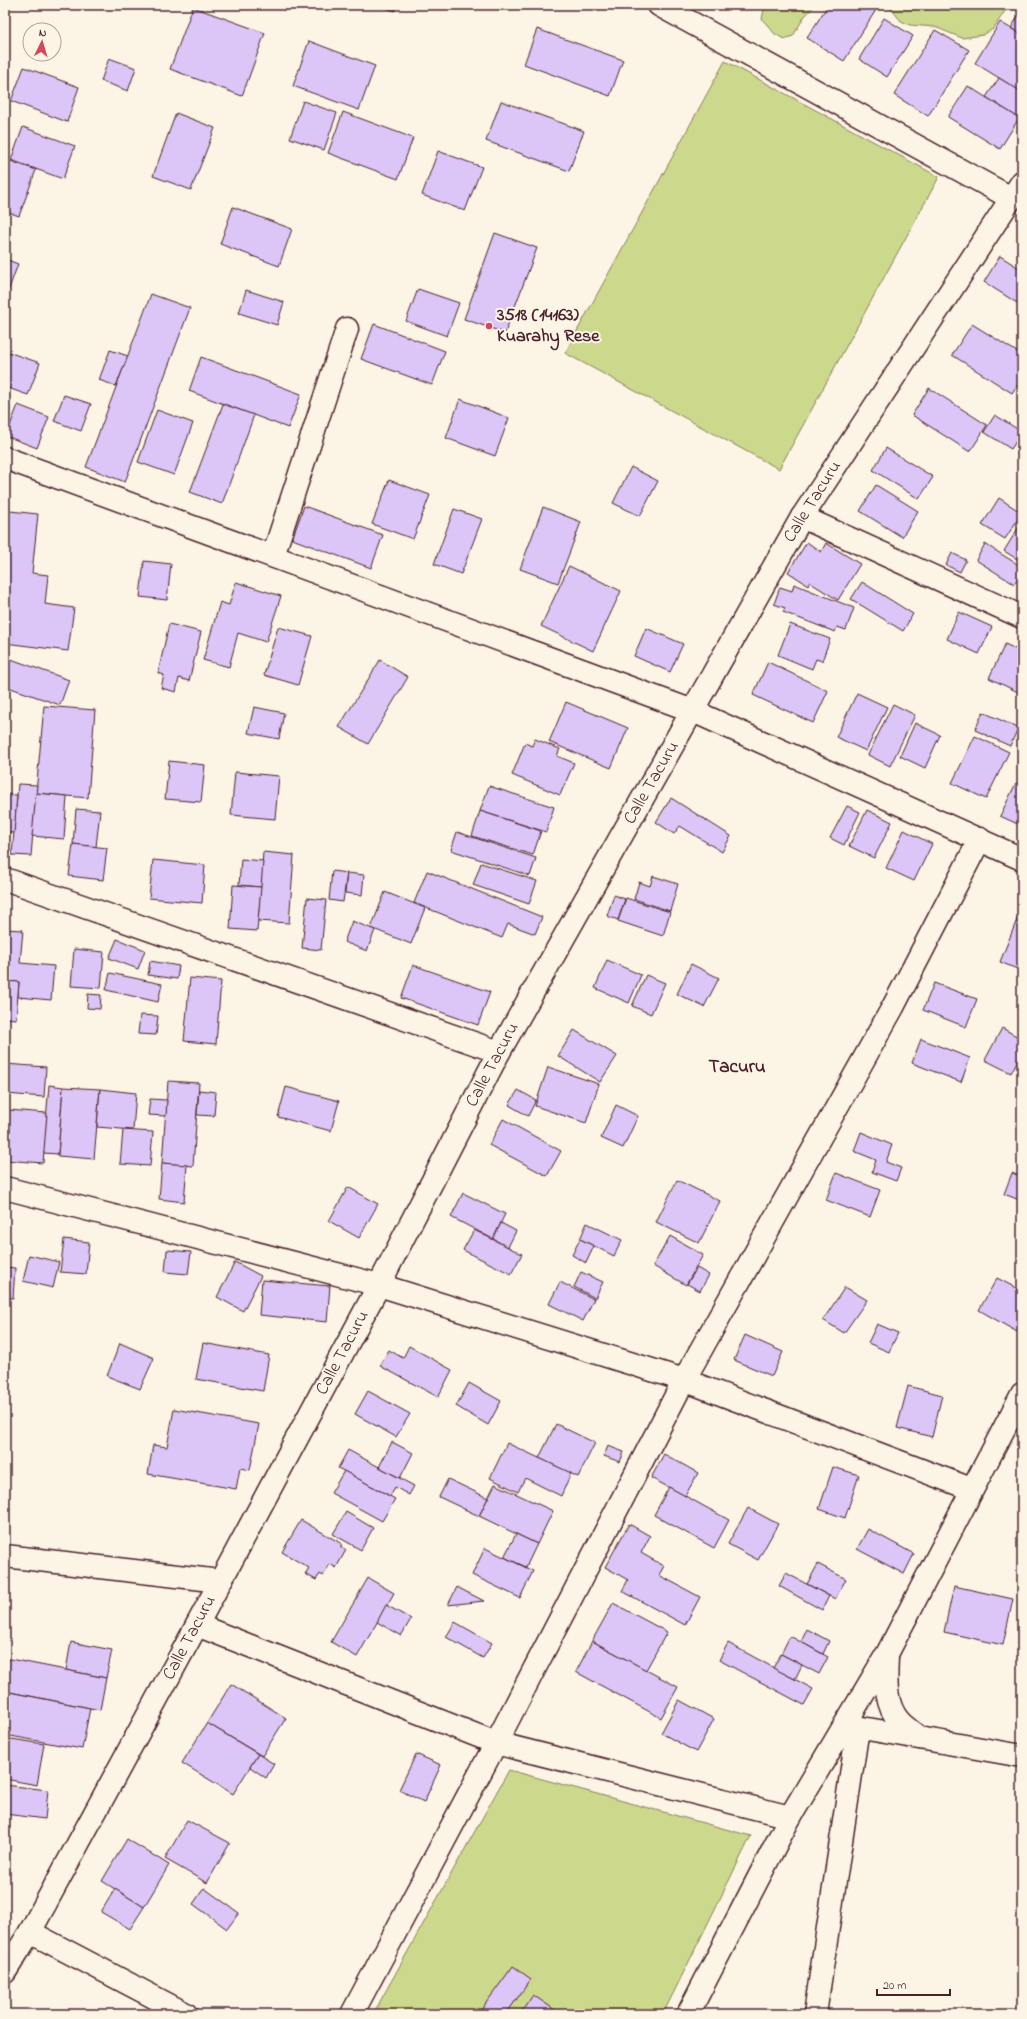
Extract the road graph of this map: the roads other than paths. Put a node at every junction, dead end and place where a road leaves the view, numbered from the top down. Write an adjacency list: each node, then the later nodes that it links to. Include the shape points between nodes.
1 (658, 5): 2 (street)
2 (1016, 190): 5 (street, Calle Tacuru)
3 (347, 329): 6 (street)
4 (5, 458): 6 (street)
5 (802, 517): 7 (street); 8 (street, Calle Tacuru)
6 (273, 556): 8 (street)
7 (1022, 618)
8 (693, 711): 9 (street); 12 (street, Calle Tacuru)
9 (980, 839): 10 (street); 15 (street, via 893,1007)
10 (1022, 859)
11 (5, 879): 12 (street)
12 (499, 1052): 14 (street, Calle Tacuru)
13 (5, 1188): 14 (street)
14 (379, 1285): 15 (street); 19 (street, Calle Tacuru)
15 (684, 1380): 17 (street); 24 (street)
16 (1022, 1394): 17 (street)
17 (971, 1489): 21 (street)
18 (5, 1556): 19 (street)
19 (220, 1581): 20 (street, Calle Tacuru)
20 (198, 1626): 24 (street); 27 (street, Calle Tacuru)
21 (887, 1654): 22 (street); 23 (street, via 886,1686 890,1705 899,1722)
22 (852, 1726): 23 (street); 26 (street); 32 (street)
23 (922, 1739): 25 (street)
24 (496, 1742): 26 (street); 30 (street)
25 (1022, 1756)
26 (790, 1817): 31 (street)
27 (30, 1932): 28 (street, Calle Tacuru); 29 (street)
28 (5, 1972)
29 (186, 2014)
30 (352, 2014)
31 (688, 2014)
32 (815, 2014)

